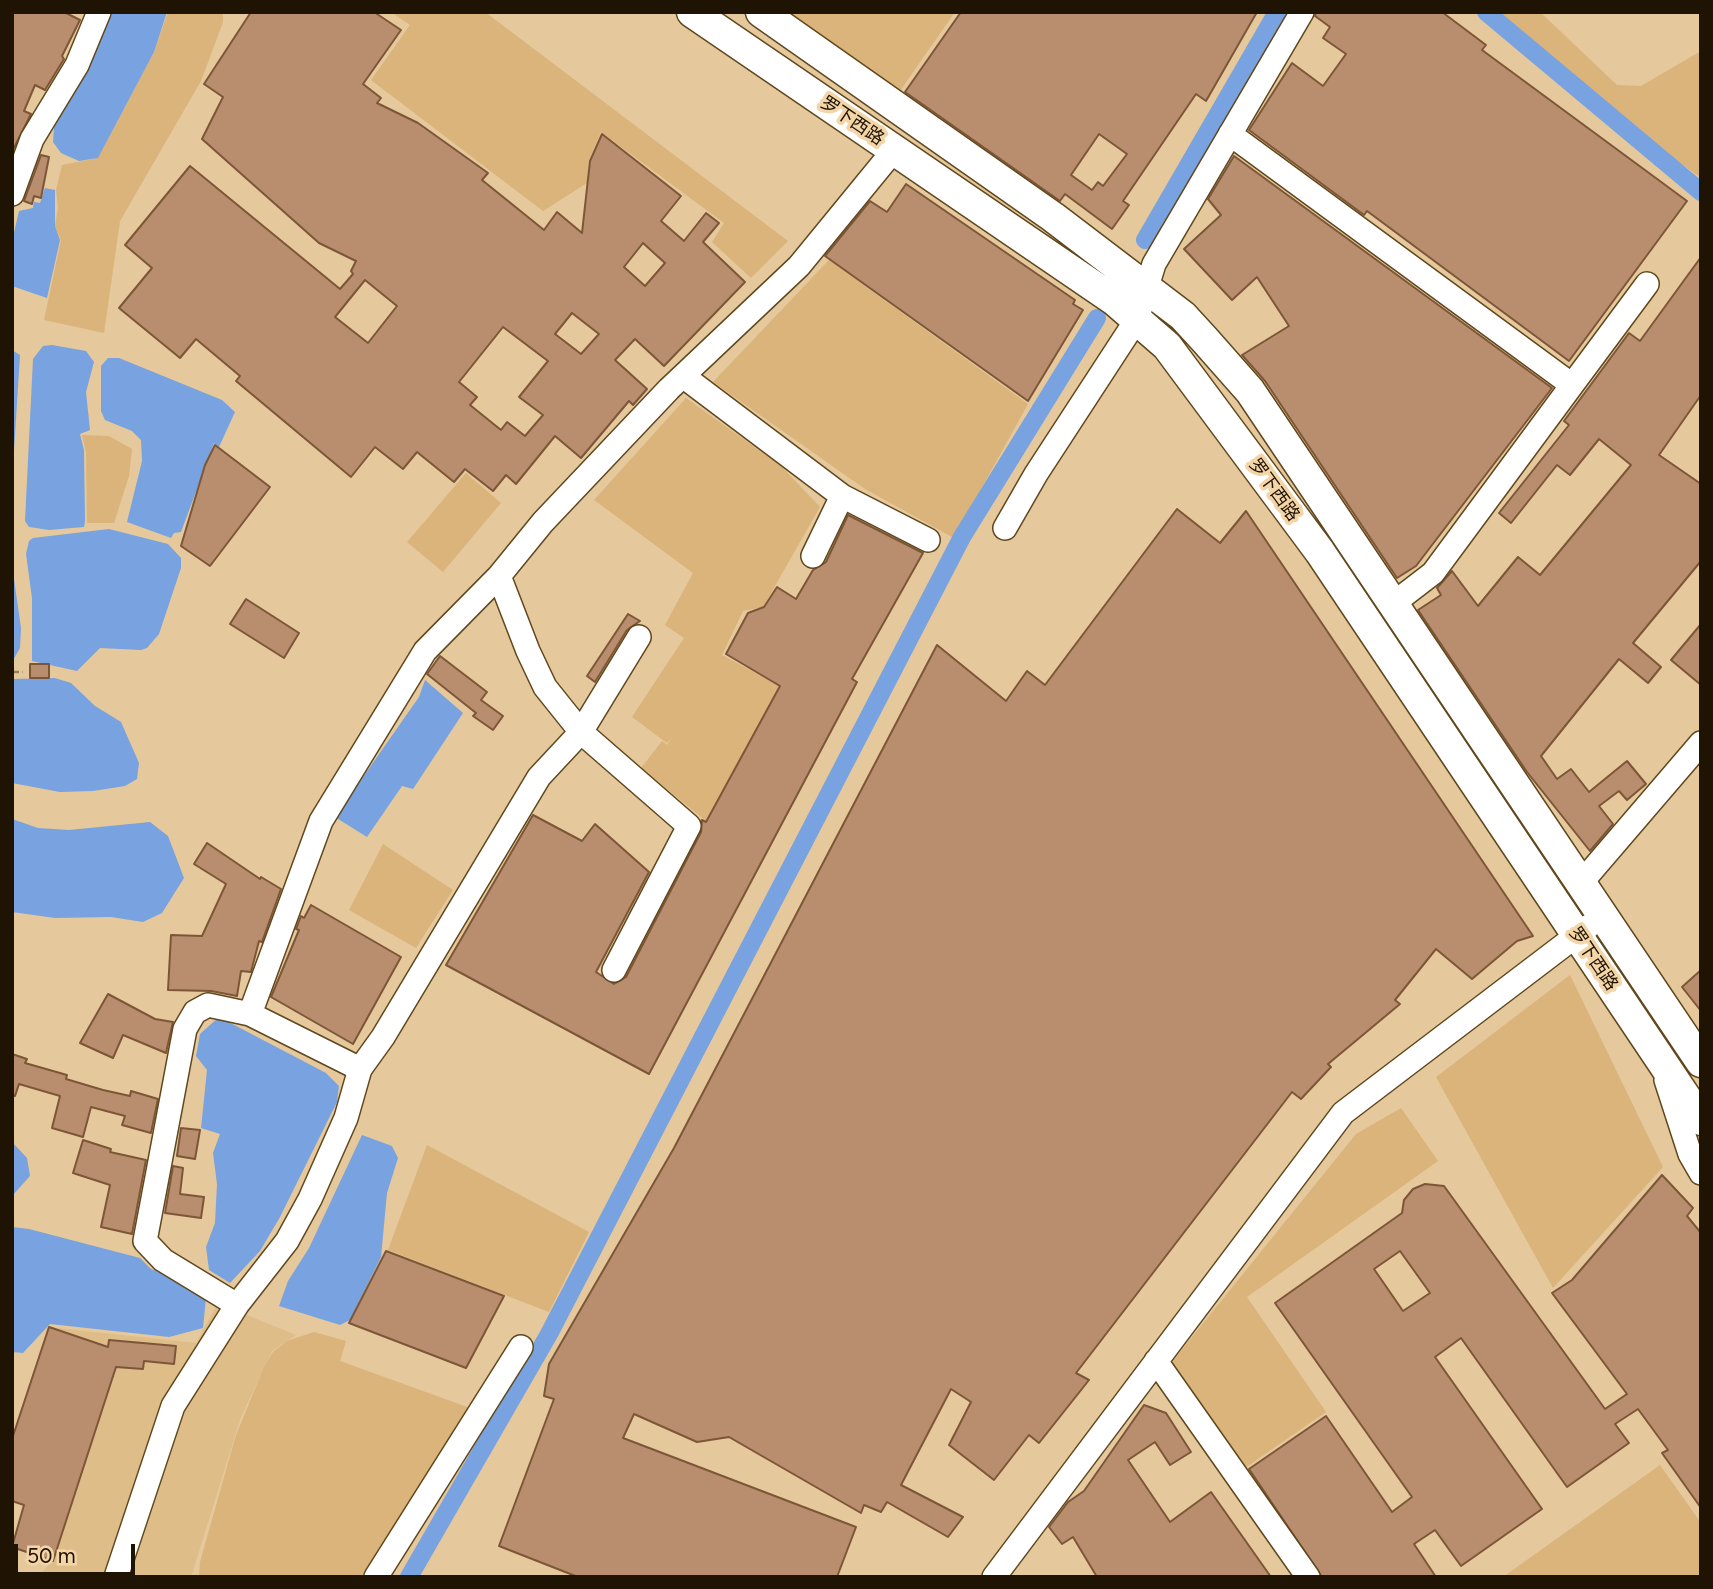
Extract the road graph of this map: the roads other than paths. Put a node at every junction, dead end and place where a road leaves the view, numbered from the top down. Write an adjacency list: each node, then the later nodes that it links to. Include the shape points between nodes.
1 (99, 12): 7 (street, via 77,65 32,139)
2 (692, 12): 6 (main road, 罗下西路)
3 (761, 12): 9 (main road, 罗下西路, via 1054,217)
4 (1302, 12): 5 (street)
5 (1230, 134): 9 (street, via 1154,264); 12 (street)
6 (894, 150): 10 (main road, 罗下西路); 11 (street, via 799,266)
7 (12, 194)
8 (1647, 284): 12 (street)
9 (1148, 289): 10 (street); 18 (main road, 罗下西路, via 1183,316 1250,391)
10 (1137, 319): 14 (street); 24 (main road, 罗下西路, via 1167,346 1320,552)
11 (683, 376): 13 (street); 17 (street, via 543,522)
12 (1572, 385): 18 (street, via 1433,573)
13 (842, 496): 15 (street); 16 (street)
14 (1005, 528)
15 (928, 540)
16 (813, 556)
17 (499, 576): 20 (street, via 545,687); 26 (street, via 425,651 321,821)
18 (1394, 603): 22 (main road, 罗下西路)
19 (639, 638): 20 (street)
20 (580, 732): 25 (street, via 689,826); 30 (street, via 540,777)
21 (1701, 743): 22 (street)
22 (1581, 883): 23 (main road, 罗下西路)
23 (1603, 916): 24 (street); 27 (main road, 罗下西路)
24 (1577, 936): 28 (main road, 罗下西路); 35 (street, via 1343,1113)
25 (614, 970)
26 (250, 1014): 30 (street); 33 (street, via 208,1005 195,1012 185,1029 145,1241 163,1260)
27 (1692, 1045): 29 (main road, 罗下西路)
28 (1659, 1057): 31 (main road, 罗下西路); 32 (street, via 1690,1154)
29 (1701, 1062)
30 (360, 1069): 33 (street, via 346,1118 310,1199 287,1241)
31 (1701, 1120)
32 (1701, 1173)
33 (237, 1305): 36 (street, via 173,1406)
34 (521, 1347): 37 (street)
35 (1156, 1361): 38 (street); 39 (street)
36 (116, 1577)
37 (376, 1577)
38 (994, 1577)
39 (1308, 1577)

